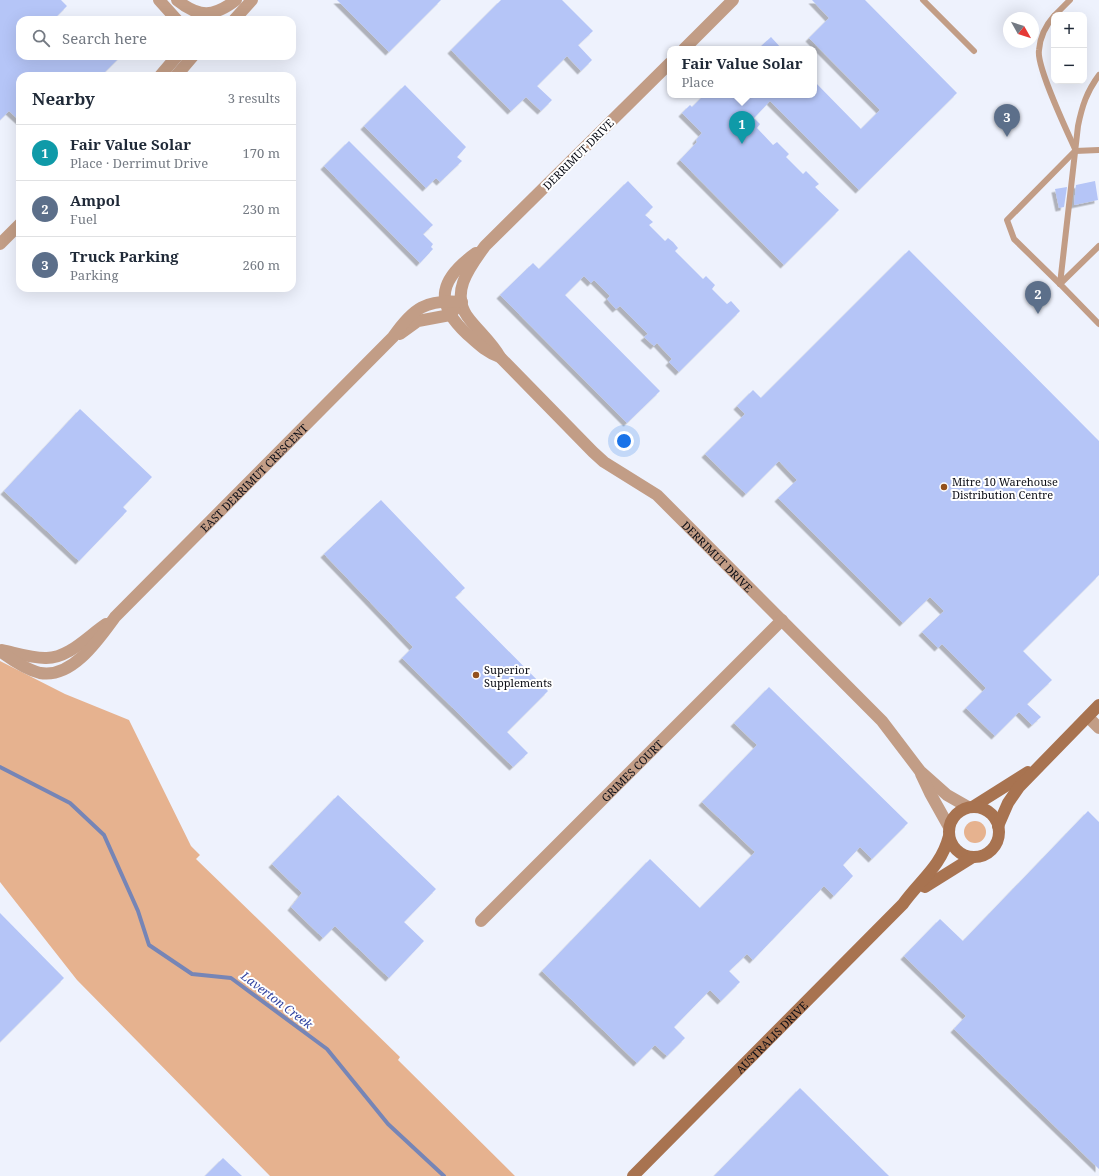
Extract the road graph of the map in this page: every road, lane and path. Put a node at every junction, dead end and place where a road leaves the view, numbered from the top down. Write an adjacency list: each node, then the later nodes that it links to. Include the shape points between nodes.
1 (159, 0): 9 (street)
2 (177, 0): 10 (street)
3 (236, 0): 11 (street, via 222,11)
4 (252, 0): 12 (street)
5 (733, 0): 14 (street)
6 (923, 0): 15 (lane)
7 (1070, 0): 8 (lane)
8 (1059, 12)
9 (173, 16)
10 (194, 16)
11 (199, 16)
12 (238, 16)
13 (1051, 22): 23 (lane, via 1044,32 1038,51 1041,67)
14 (687, 46)
15 (974, 51)
16 (174, 60): 19 (street)
17 (190, 60): 20 (street)
18 (667, 66): 26 (street, DERRIMUT DRIVE)
19 (163, 72)
20 (179, 72)
21 (1099, 75): 23 (lane, via 1082,105)
22 (1099, 150): 23 (lane)
23 (1075, 151): 28 (lane); 28 (lane, via 1007,220 1014,239)
24 (16, 228): 25 (street)
25 (0, 244)
26 (486, 246): 29 (street, DERRIMUT DRIVE, via 451,275 446,284); 30 (street, DERRIMUT DRIVE, via 464,279 461,289)
27 (1099, 246): 28 (lane)
28 (1060, 284): 32 (lane)
29 (446, 301): 30 (street, EAST DERRIMUT CRESCENT); 31 (street, DERRIMUT DRIVE); 33 (street, EAST DERRIMUT CRESCENT, via 416,309)
30 (462, 302): 31 (street); 34 (street, DERRIMUT DRIVE, via 467,316)
31 (450, 315): 33 (street, EAST DERRIMUT CRESCENT, via 418,321 403,333); 34 (street, DERRIMUT DRIVE, via 484,350)
32 (1099, 324)
33 (393, 337): 36 (street, EAST DERRIMUT CRESCENT, via 115,617 71,666 51,673 41,673 18,663)
34 (500, 356): 35 (street, DERRIMUT DRIVE, via 593,452 604,462 657,495)
35 (782, 620): 41 (street, DERRIMUT DRIVE, via 882,721); 47 (street, GRIMES COURT)
36 (0, 650)
37 (1099, 705): 38 (street)
38 (1088, 716): 39 (street); 40 (street)
39 (1099, 728)
40 (1041, 764): 42 (street); 43 (street, via 1012,797)
41 (920, 771): 42 (street, DERRIMUT DRIVE, via 947,795); 44 (street, DERRIMUT DRIVE)
42 (971, 807): 43 (street, via 983,808 991,813); 44 (street, via 958,812)
43 (998, 826): 45 (street, via 998,837 993,848)
44 (949, 832): 45 (street, via 953,845 959,852); 46 (street, AUSTRALIS DRIVE, via 946,849 936,867)
45 (973, 857): 46 (street, AUSTRALIS DRIVE, via 934,880)
46 (903, 904): 48 (street, AUSTRALIS DRIVE)
47 (481, 921)
48 (636, 1173): 49 (street, AUSTRALIS DRIVE)
49 (626, 1176)

